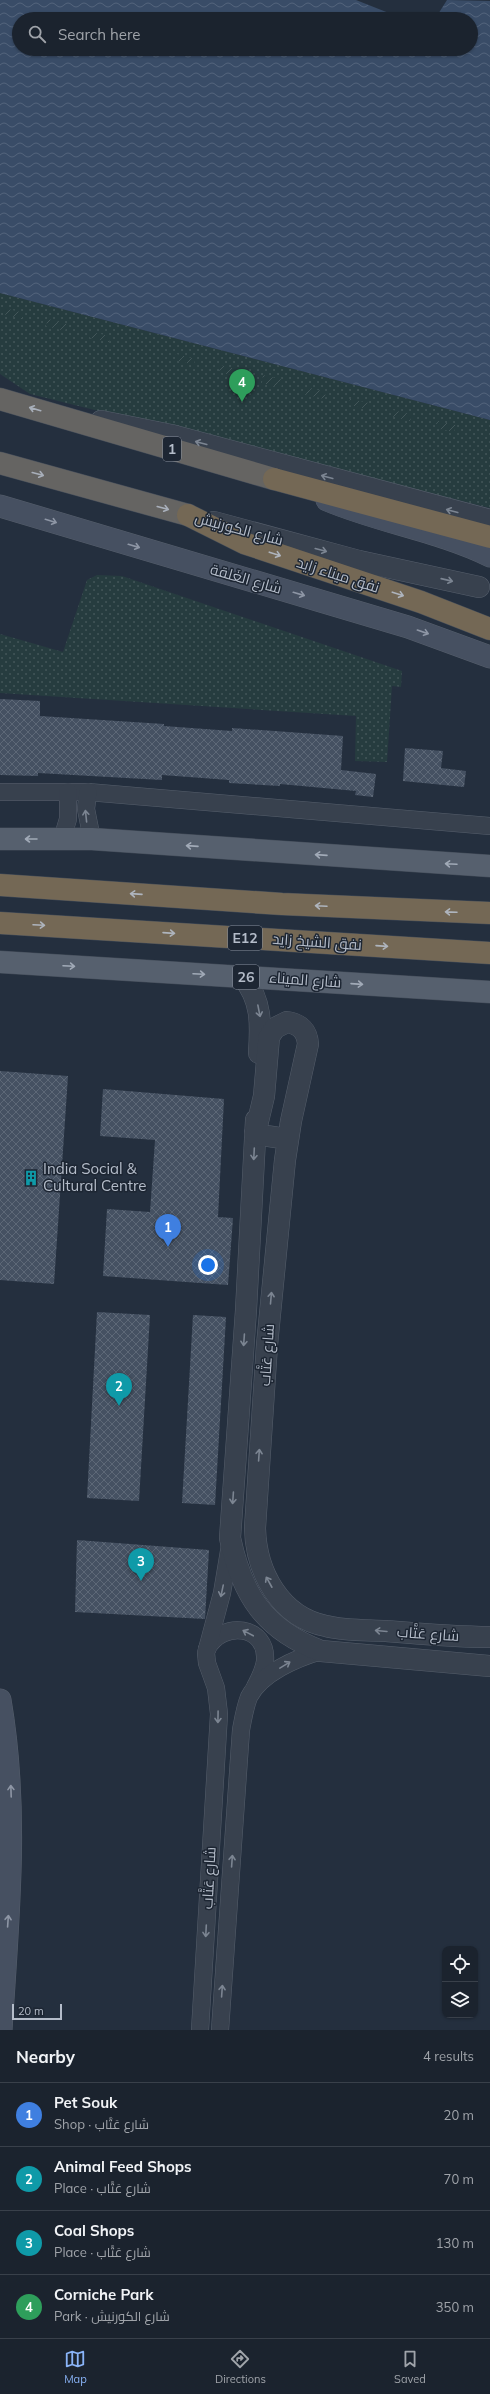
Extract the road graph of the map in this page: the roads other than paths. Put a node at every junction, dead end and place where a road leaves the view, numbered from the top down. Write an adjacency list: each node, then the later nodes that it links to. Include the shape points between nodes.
1 (0, 399): 2 (highway, 1, one-way to 1)
2 (70, 419): 4 (highway, 1); 7 (street, one-way to 2, via 171,434 120,423)
3 (0, 463): 6 (highway, شارع الكورنيش, one-way to 6)
4 (274, 479): 8 (highway); 9 (main road, via 357,513 456,542)
5 (0, 506): 12 (main road, شارع الغَلقة, one-way to 12, via 408,627)
6 (188, 515): 10 (street, شارع الكورنيش, one-way to 10, via 360,561); 11 (highway, نفق ميناء زايد, one-way to 11, via 244,543 421,602)
7 (490, 520)
8 (490, 538)
9 (490, 556)
10 (479, 587)
11 (490, 629)
12 (490, 657)
13 (0, 792): 14 (street)
14 (68, 792): 15 (street); 18 (street, via 68,820)
15 (88, 792): 16 (street); 19 (street, one-way to 15, via 86,810)
16 (490, 826)
17 (0, 839): 18 (main road, one-way to 17)
18 (62, 839): 19 (main road)
19 (92, 839): 20 (main road, one-way to 19)
20 (490, 866)
21 (0, 886): 22 (highway, one-way to 21, via 282,904)
22 (490, 913)
23 (0, 923): 24 (highway, نفق الشيخ زايد / E12, one-way to 24)
24 (490, 953)
25 (1, 962): 26 (main road, شارع الميناء / 26, one-way to 26)
26 (242, 976): 27 (main road, شارع الميناء / 26, one-way to 27); 28 (street, شارع عَتَّاب, one-way to 28, via 256,999 260,1017)
27 (490, 992)
28 (255, 1134): 29 (street); 29 (street, شارع عَتَّاب, via 264,1096 269,1037 275,1028 287,1022 305,1032 308,1044); 30 (street, شارع عَتَّاب, one-way to 30)
29 (287, 1139): 31 (street, شارع عَتَّاب, one-way to 29, via 437,1636 326,1627 296,1615 283,1603 266,1576 255,1544 255,1514 267,1345)
30 (230, 1539): 32 (street, شارع عَتَّاب, via 238,1572 250,1597 264,1615 289,1637); 33 (street, شارع عَتَّاب, one-way to 33, via 222,1593)
31 (490, 1637)
32 (321, 1651): 34 (street, شارع عَتَّاب); 35 (street, شارع عَتَّاب, one-way to 32, via 285,1665)
33 (206, 1652): 35 (street, one-way to 33, via 263,1670 265,1652 252,1634 241,1630 219,1634); 38 (street, شارع عَتَّاب, one-way to 38, via 216,1688 219,1714)
34 (490, 1666)
35 (253, 1691): 39 (street, شارع عَتَّاب, one-way to 35, via 242,1730 248,1699)
36 (0, 1700): 37 (main road, one-way to 36, via 12,1828 10,1777)
37 (1, 2030)
38 (200, 2030)
39 (220, 2030)

